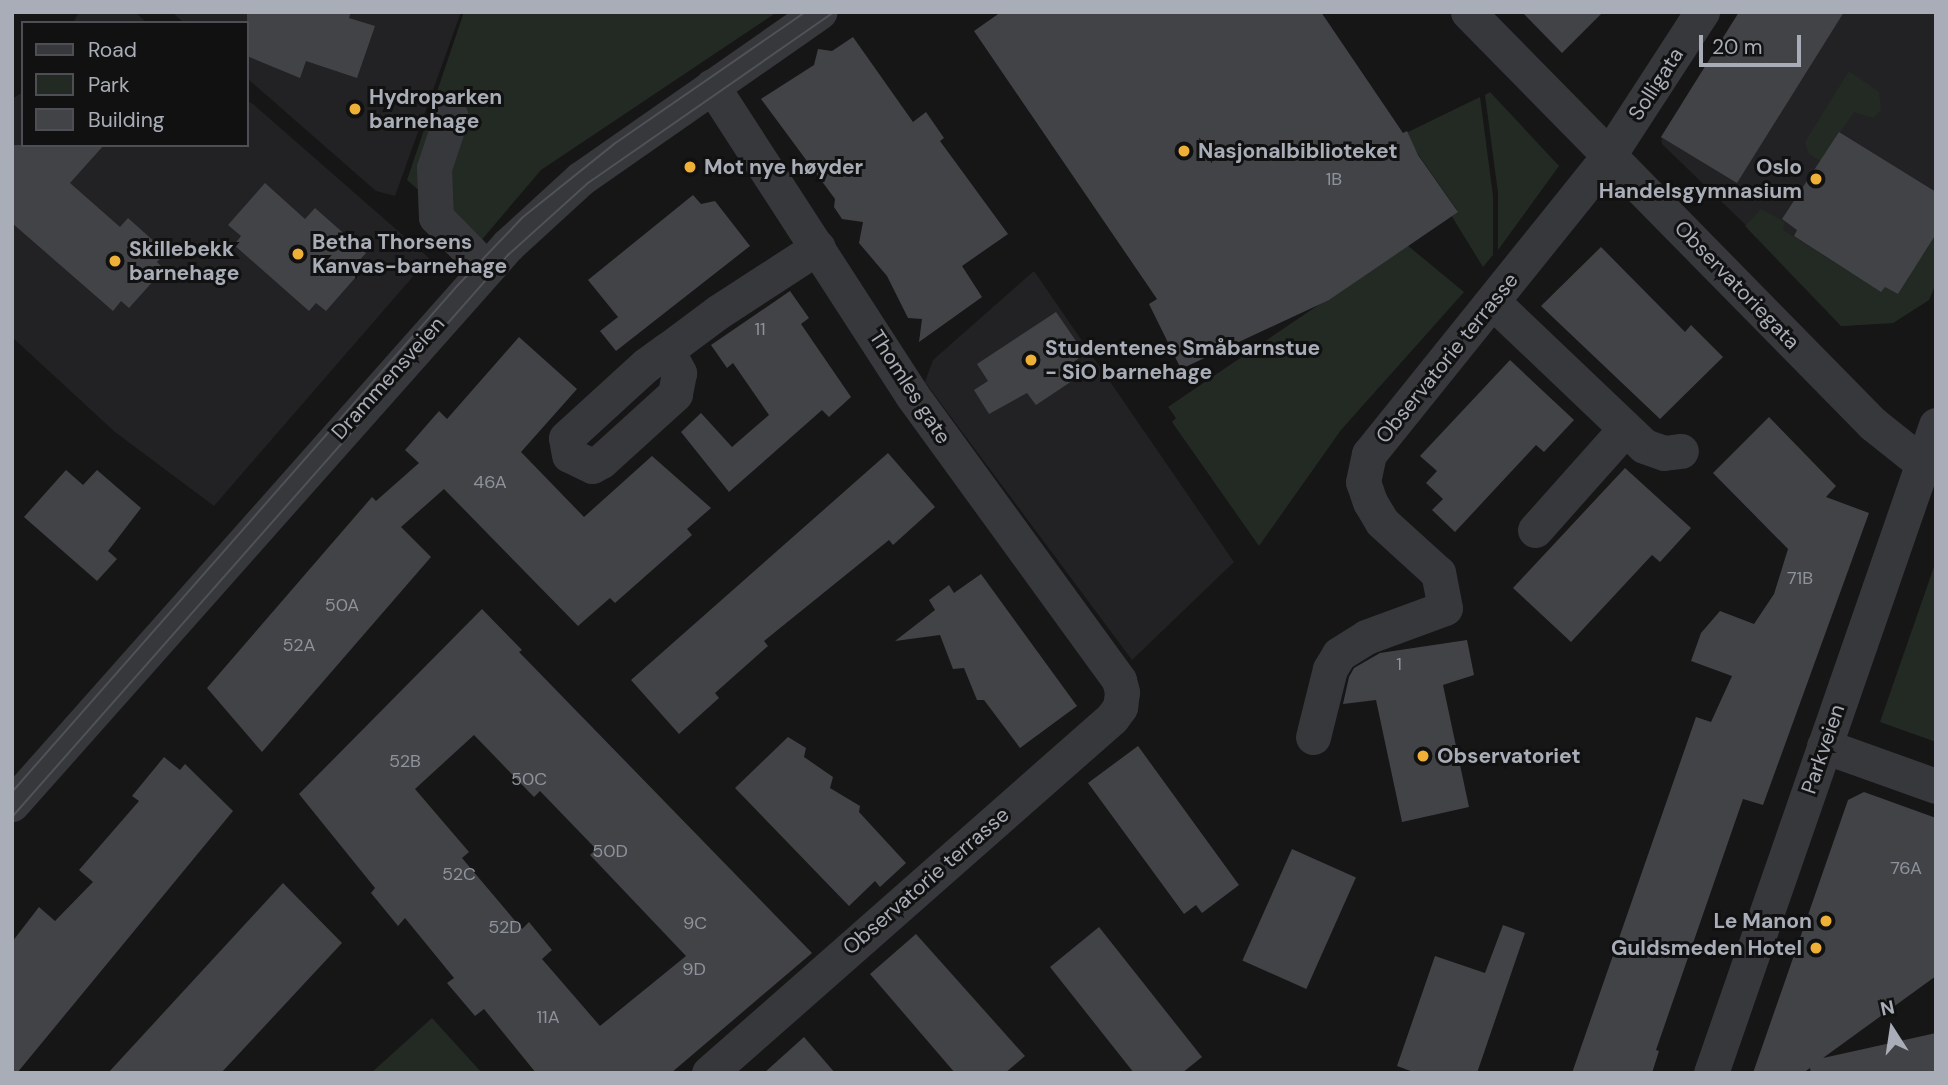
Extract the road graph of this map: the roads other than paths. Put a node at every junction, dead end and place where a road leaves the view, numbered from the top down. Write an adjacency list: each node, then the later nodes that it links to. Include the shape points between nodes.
1 (819, 12): 4 (street, Drammensveien)
2 (1468, 12): 6 (street, Observatoriegata)
3 (1702, 12): 6 (street, Solligata)
4 (712, 86): 7 (street, Thomles gate); 8 (street, Drammensveien, via 580,179)
5 (450, 117): 8 (street, via 434,168 436,217)
6 (1609, 155): 9 (street, Observatorie terrasse); 14 (street, Observatoriegata, via 1873,424)
7 (818, 247): 10 (street); 16 (street, Thomles gate, via 920,406)
8 (486, 268): 20 (street, Drammensveien)
9 (1494, 303): 12 (street); 17 (street, Observatorie terrasse, via 1380,437 1363,468 1363,482 1382,522 1438,573 1445,608 1366,637 1339,654 1330,668)
10 (667, 350)
11 (1936, 425): 14 (street, Parkveien)
12 (1625, 429): 13 (street, via 1654,450); 15 (street)
13 (1681, 452)
14 (1922, 463): 18 (street, Parkveien)
15 (1535, 530)
16 (1119, 680): 21 (street, Observatorie terrasse, via 1120,707 1112,718)
17 (1313, 737)
18 (1824, 746): 19 (street); 22 (street, Parkveien)
19 (1936, 786)
20 (12, 804)
21 (709, 1073)
22 (1711, 1073)

